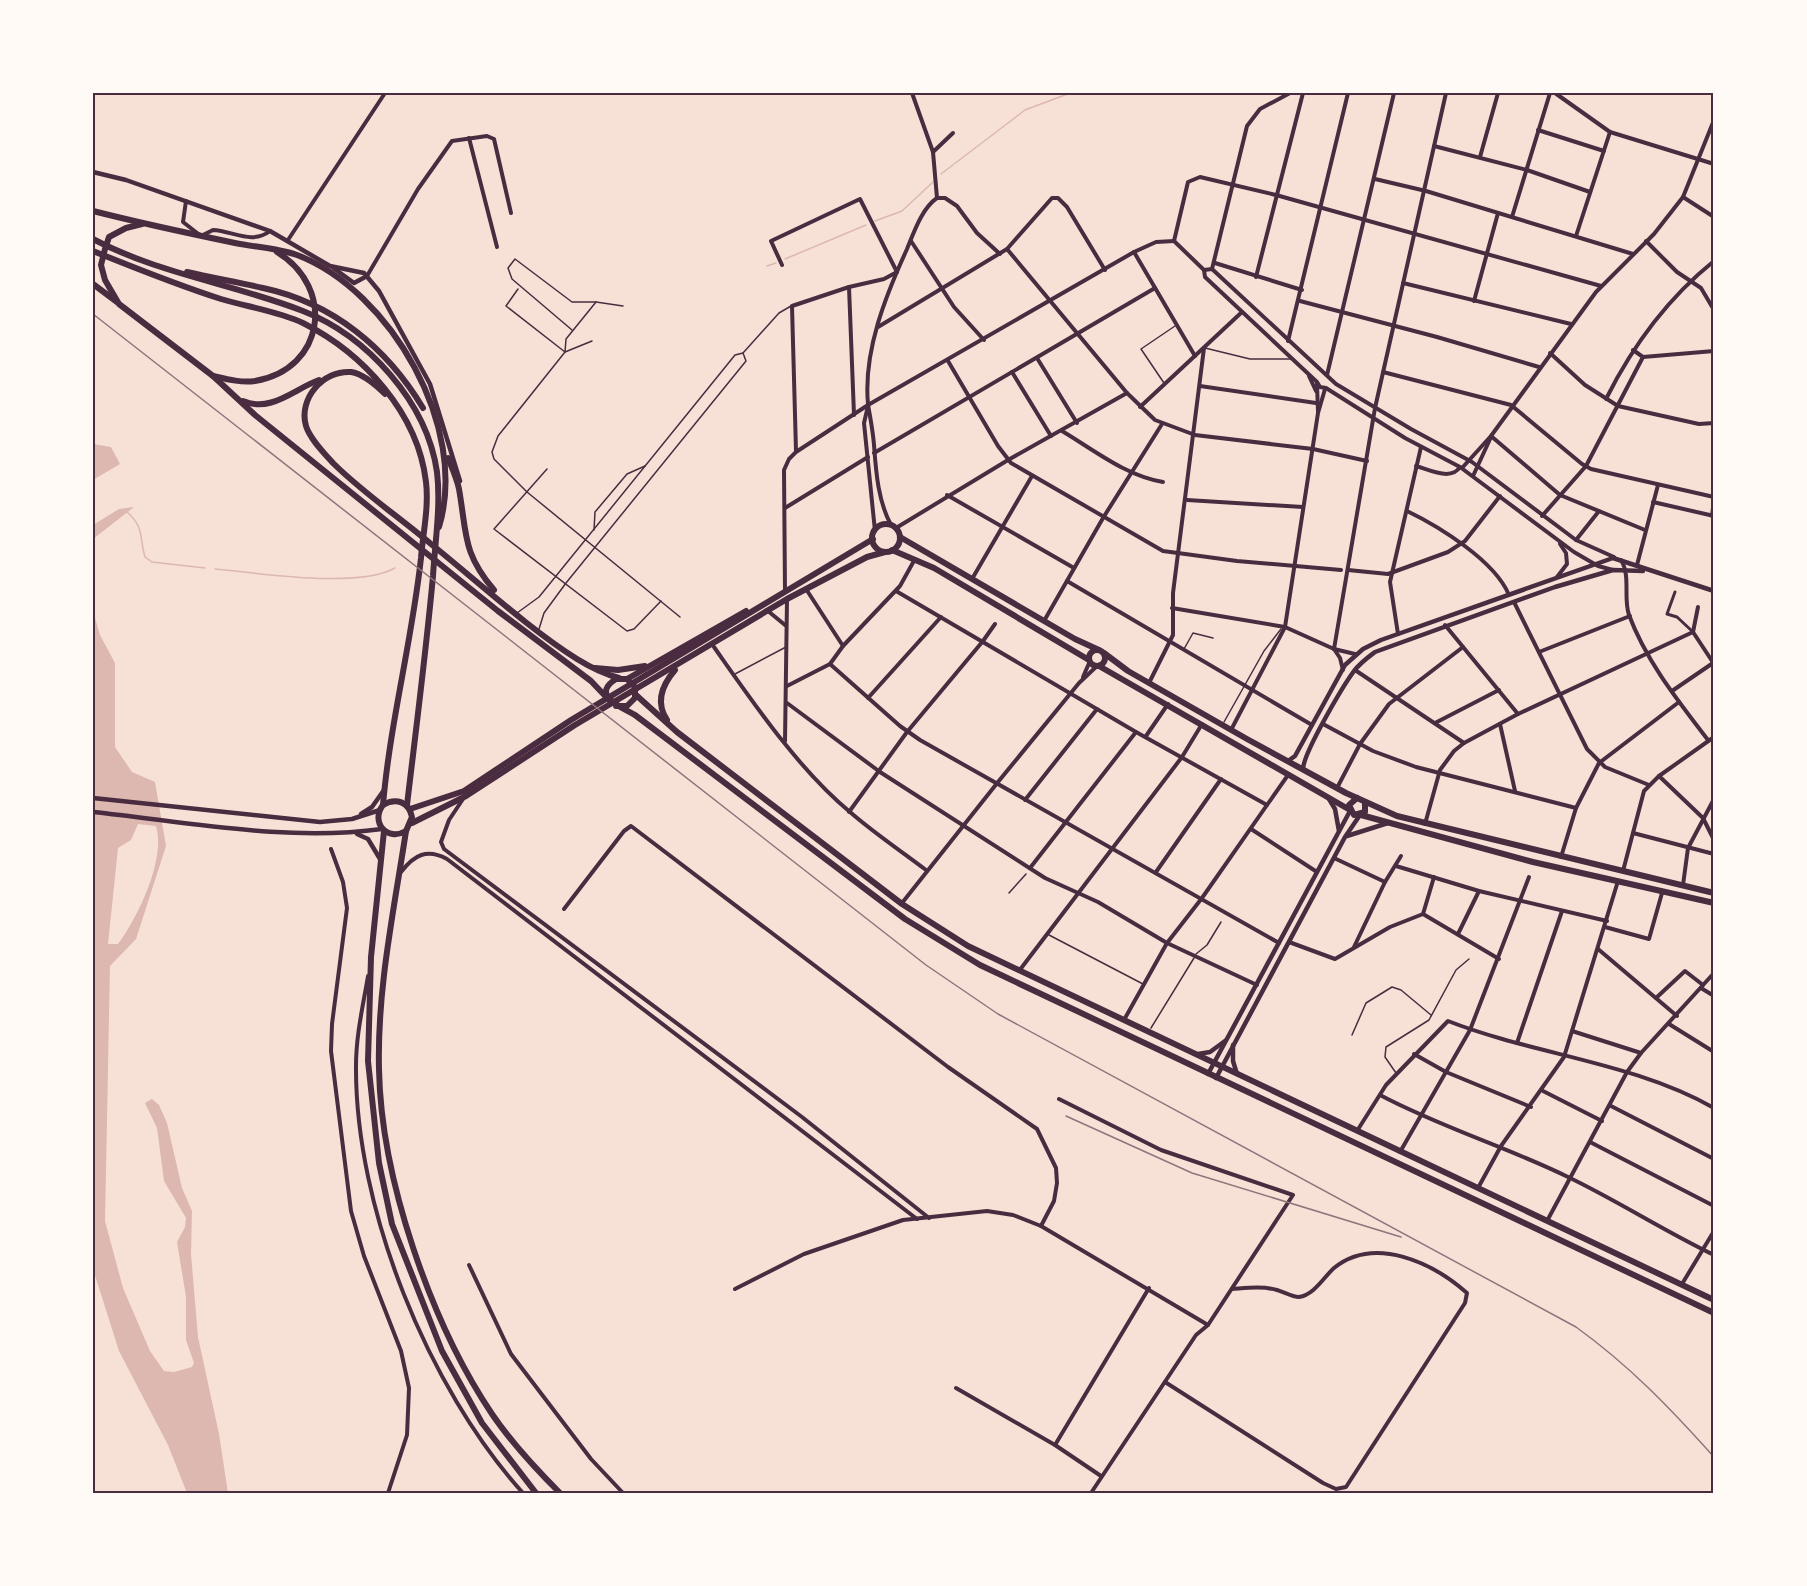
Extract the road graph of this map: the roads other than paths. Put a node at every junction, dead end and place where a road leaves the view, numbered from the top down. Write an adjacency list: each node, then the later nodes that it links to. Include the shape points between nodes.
1 (385, 93): 45 (street)
2 (912, 93): 18 (street)
3 (1290, 93): 25 (street, via 1260,109 1251,119)
4 (1303, 93): 28 (street)
5 (1348, 93): 32 (street)
6 (1394, 93): 24 (street)
7 (1446, 93): 16 (street)
8 (1498, 93): 19 (street)
9 (1550, 93): 12 (street)
10 (1555, 93): 13 (street)
11 (1714, 120): 20 (street)
12 (1538, 130): 17 (street); 22 (street)
13 (1610, 132): 17 (street); 20 (street)
14 (954, 133): 18 (street)
15 (469, 138): 34 (street, via 494,139); 49 (street); 66 (street, via 447,146)
16 (1434, 146): 19 (street); 26 (street)
17 (1604, 151): 27 (street)
18 (933, 152): 29 (street)
19 (1480, 157): 22 (street)
20 (1700, 159): 21 (street); 30 (street)
21 (1714, 164)
22 (1527, 170): 27 (street); 36 (street)
23 (93, 172): 31 (street)
24 (1375, 179): 26 (street); 38 (street)
25 (1233, 185): 28 (street); 47 (street, via 1200,177 1188,182); 59 (street)
26 (1426, 191): 35 (street); 41 (street)
27 (1590, 192): 43 (street)
28 (1276, 195): 32 (street); 67 (street)
29 (938, 198): 46 (street, via 928,207); 54 (street, via 957,206 977,233)
30 (1683, 198): 37 (street); 48 (street)
31 (186, 201): 40 (street); 42 (street, via 183,222)
32 (1320, 207): 38 (street); 76 (street)
33 (93, 211): 39 (main road)
34 (511, 213)
35 (1498, 213): 36 (street); 56 (street)
36 (1512, 217): 43 (street)
37 (1714, 217)
38 (1365, 221): 41 (street); 86 (street)
39 (142, 224): 42 (main road); 81 (main road, via 109,237 105,249 101,265)
40 (270, 231): 42 (street, via 250,238 213,230); 45 (street)
41 (1415, 235): 56 (street); 69 (street)
42 (201, 236): 51 (main road)
43 (1576, 236): 55 (street)
44 (96, 240): 58 (main road)
45 (288, 240): 61 (street)
46 (910, 240): 65 (street); 75 (street)
47 (1174, 241): 53 (street, via 1156,242); 63 (street)
48 (1646, 241): 55 (street); 68 (street)
49 (497, 247)
50 (1007, 249): 54 (street); 62 (street, via 1042,206 1058,198); 77 (street)
51 (274, 251): 111 (main road, via 300,270 310,285 316,322 310,340 292,365 275,375 253,381); 180 (main road, via 296,254 341,280 387,323 410,357 431,405 443,457 445,500)
52 (93, 252): 133 (main road, via 209,295 300,321 376,376)
53 (1134, 252): 62 (street); 74 (street)
54 (1000, 254): 75 (street)
55 (1633, 254): 71 (street)
56 (1487, 255): 71 (street); 79 (street)
57 (1714, 261): 68 (street)
58 (152, 262): 128 (main road, via 265,288 322,310 354,328 386,356 407,380); 180 (main road, via 323,320 384,368 420,420 436,470)
59 (1215, 263): 64 (street); 67 (street)
60 (782, 265): 65 (street, via 771,242 860,200)
61 (330, 266): 66 (street, via 361,271); 66 (street, via 350,282)
62 (1105, 270): 77 (street)
63 (1204, 270): 64 (street); 85 (street, via 1205,277)
64 (1212, 270): 95 (street)
65 (897, 272): 72 (street); 89 (street)
66 (367, 276): 186 (street, via 430,384 462,492)
67 (1256, 277): 76 (street)
68 (1690, 281): 84 (street, via 1701,288); 97 (street)
69 (1403, 283): 79 (street); 90 (street)
70 (93, 285): 81 (main road)
71 (1601, 286): 87 (street)
72 (849, 287): 83 (street); 131 (street)
73 (519, 288): 80 (lane, via 508,272 515,259 572,302); 91 (lane); 99 (lane, via 506,306)
74 (1155, 288): 88 (street); 92 (street)
75 (943, 290): 89 (street); 93 (street)
76 (1302, 290): 78 (street)
77 (1050, 301): 92 (street); 93 (street)
78 (1300, 301): 86 (street); 95 (street)
79 (1474, 301): 87 (street)
80 (596, 302): 82 (lane); 91 (lane)
81 (119, 304): 111 (main road)
82 (623, 306)
83 (792, 306): 100 (lane, via 779,313); 143 (street)
84 (1714, 310)
85 (1242, 312): 96 (street); 105 (street)
86 (1343, 312): 90 (street); 113 (street)
87 (1571, 324): 101 (street)
88 (1177, 325): 102 (street); 115 (lane, via 1141,349)
89 (878, 327): 124 (street, via 869,373)
90 (1394, 327): 107 (street); 109 (street)
91 (573, 330): 99 (lane, via 566,339)
92 (1078, 334): 104 (street); 118 (street)
93 (984, 340): 106 (street)
94 (592, 341): 99 (lane)
95 (1288, 341): 113 (street)
96 (1204, 348): 102 (street); 105 (lane, via 1250,359); 116 (street)
97 (1633, 350): 103 (street); 122 (street)
98 (1714, 351): 103 (street)
99 (565, 352): 161 (lane, via 498,436 492,452 495,463)
100 (744, 353): 150 (lane, via 735,355); 188 (lane, via 744,363)
101 (1550, 353): 107 (street); 122 (street)
102 (1195, 356): 115 (street)
103 (1643, 357): 126 (street)
104 (1037, 358): 108 (street); 134 (street)
105 (1293, 359): 110 (street)
106 (948, 361): 120 (street); 124 (street)
107 (1539, 367): 125 (street)
108 (1012, 372): 120 (street); 139 (street)
109 (1383, 372): 125 (street); 129 (street)
110 (1307, 373): 114 (street); 119 (street)
111 (213, 376): 121 (main road)
112 (331, 376): 121 (main road, via 267,404 255,406); 133 (main road, via 352,372 364,377 377,385); 217 (main road, via 320,381 305,410 306,427 317,444 350,477)
113 (1328, 376): 114 (street, via 1320,376); 117 (street, via 1331,384); 129 (street)
114 (1317, 382): 117 (street); 119 (street)
115 (1165, 384): 127 (street)
116 (1200, 386): 123 (street); 138 (street)
117 (1325, 389): 130 (street); 132 (street)
118 (1127, 393): 127 (street); 134 (street)
119 (1316, 394): 123 (street)
120 (969, 397): 144 (street); 148 (street)
121 (237, 399): 272 (main road, via 498,611 591,681)
122 (1606, 399): 126 (street)
123 (1316, 403): 130 (street)
124 (868, 405): 131 (street); 144 (street); 145 (street, via 864,423)
125 (1511, 405): 140 (street); 152 (street)
126 (1618, 406): 135 (street, via 1690,423); 152 (street)
127 (1140, 407): 136 (street)
128 (423, 408)
129 (1375, 408): 132 (street); 147 (street)
130 (1318, 413): 142 (street)
131 (854, 415): 143 (street)
132 (1374, 419): 141 (street); 149 (street)
133 (405, 421): 307 (main road, via 426,482 424,527 416,605)
134 (1077, 423): 137 (street)
135 (1714, 423)
136 (1162, 424): 138 (street); 156 (street)
137 (1062, 430): 139 (street); 156 (street)
138 (1195, 435): 142 (street); 166 (street)
139 (1051, 436): 148 (street)
140 (1491, 436): 147 (street); 154 (street); 163 (street)
141 (1421, 447): 151 (street); 153 (street)
142 (1313, 449): 149 (street); 168 (street)
143 (796, 452): 169 (street, via 784,470)
144 (874, 453): 175 (street, via 884,509)
145 (868, 457): 169 (street); 179 (street)
146 (448, 458): 186 (main road, via 459,488)
147 (1468, 459): 153 (street); 154 (street)
148 (1008, 460): 157 (street); 162 (street)
149 (1367, 461): 198 (street)
150 (646, 466): 177 (lane); 177 (lane, via 627,474 595,512)
151 (1416, 466): 153 (street, via 1449,475); 170 (street)
152 (1586, 466): 160 (street); 163 (street)
153 (1461, 467): 158 (street)
154 (1479, 467): 158 (street); 172 (street)
155 (547, 469): 161 (lane)
156 (1130, 473): 159 (street); 174 (street)
157 (1032, 476): 174 (street); 176 (street)
158 (1473, 476): 164 (street)
159 (1163, 482)
160 (1658, 485): 165 (street); 167 (street)
161 (527, 492): 182 (lane); 203 (lane, via 494,529)
162 (947, 495): 175 (street); 176 (street)
163 (1560, 495): 171 (street); 172 (street)
164 (1500, 496): 185 (street); 187 (street)
165 (1714, 499): 173 (street)
166 (1187, 500): 168 (street); 190 (street)
167 (1653, 502): 173 (street); 178 (street)
168 (1303, 507): 194 (street)
169 (784, 508): 209 (street)
170 (1407, 511): 187 (street); 201 (street)
171 (1599, 511): 178 (street); 184 (street)
172 (1542, 516): 184 (street)
173 (1713, 516)
174 (1103, 518): 190 (street, via 1158,549); 196 (street)
175 (894, 527): 179 (main road, via 883,525); 181 (main road)
176 (1001, 527): 196 (street); 205 (street)
177 (594, 530): 182 (lane)
178 (1646, 530): 195 (street)
179 (875, 531): 183 (main road)
180 (436, 536): 319 (main road)
181 (900, 537): 189 (main road, via 898,545); 205 (main road)
182 (586, 539): 188 (lane); 203 (lane)
183 (873, 539): 189 (main road, via 877,548); 209 (main road)
184 (1576, 540): 192 (street)
185 (1557, 541): 193 (street); 204 (street, via 1567,557 1566,568)
186 (465, 542): 217 (main road, via 475,565)
187 (1461, 546): 201 (street); 213 (street, via 1498,574)
188 (597, 547): 207 (lane); 215 (lane)
189 (889, 551): 191 (main road); 208 (main road, via 867,557)
190 (1179, 554): 194 (street); 219 (street)
191 (915, 558): 210 (street); 246 (main road)
192 (1620, 559): 193 (street); 195 (street); 200 (street)
193 (1593, 564): 199 (street); 204 (street)
194 (1294, 566): 197 (street); 229 (street)
195 (1636, 566): 202 (street)
196 (1074, 568): 206 (street)
197 (1341, 570)
198 (1348, 570): 201 (street); 240 (street)
199 (1613, 570): 200 (street); 216 (street)
200 (1625, 570): 202 (street); 222 (street)
201 (1392, 573): 232 (street)
202 (1656, 573): 211 (street)
203 (556, 576): 207 (lane); 221 (lane, via 533,603)
204 (1557, 577): 213 (street)
205 (972, 579): 225 (main road)
206 (1067, 581): 225 (street); 235 (street)
207 (566, 583): 215 (lane, via 627,631 634,629); 230 (lane, via 544,613)
208 (806, 589): 214 (main road); 237 (street)
209 (785, 591): 220 (main road)
210 (896, 591): 224 (street); 237 (street)
211 (1714, 591)
212 (1675, 592): 231 (street, via 1667,614)
213 (1509, 595): 232 (street)
214 (787, 599): 220 (main road); 228 (street)
215 (662, 601): 223 (lane)
216 (1514, 601): 227 (street); 243 (street)
217 (504, 602): 221 (main road)
218 (1698, 607): 231 (street)
219 (1172, 608): 229 (street); 235 (street)
220 (762, 611): 228 (street); 236 (main road); 248 (main road, via 738,614); 279 (main road)
221 (517, 613): 230 (main road)
222 (1630, 616): 243 (street); 245 (street)
223 (680, 617)
224 (940, 617): 234 (street); 270 (street)
225 (1044, 622): 242 (main road)
226 (994, 624): 234 (street)
227 (1445, 625): 239 (street); 247 (street, via 1382,649)
228 (786, 626): 238 (street)
229 (1285, 627): 240 (street); 262 (lane, via 1270,641); 264 (street)
230 (539, 630): 252 (main road)
231 (1693, 632): 245 (street); 249 (street)
232 (1398, 634): 244 (street)
233 (1213, 638): 241 (lane, via 1193,633)
234 (983, 641): 268 (street); 288 (street)
235 (1171, 642): 241 (street); 261 (street)
236 (714, 646): 253 (main road); 256 (street)
237 (843, 646): 250 (street)
238 (786, 647): 256 (lane); 263 (street)
239 (1462, 647): 265 (street); 271 (street)
240 (1334, 649): 244 (street); 254 (street)
241 (1184, 650): 262 (street)
242 (1101, 651): 246 (main road, via 1092,652); 251 (main road, via 1105,661); 261 (main road)
243 (1539, 652): 269 (street)
244 (1356, 654): 247 (street); 254 (street)
245 (1648, 654): 266 (street); 269 (street)
246 (1089, 660): 251 (main road); 260 (street)
247 (1362, 661): 255 (street)
248 (657, 662): 252 (main road, via 626,669); 259 (main road)
249 (1714, 663): 266 (street)
250 (830, 664): 263 (street); 270 (street)
251 (1098, 666): 260 (street); 275 (main road)
252 (594, 668): 258 (main road)
253 (675, 670): 267 (main road); 287 (main road, via 664,683 660,699 664,717)
254 (1342, 670): 257 (street); 285 (street)
255 (1354, 670): 257 (street); 271 (street)
256 (734, 675): 294 (street)
257 (1351, 676): 282 (street)
258 (619, 678): 259 (main road); 272 (main road, via 609,685)
259 (627, 679): 267 (main road)
260 (1079, 683): 268 (street)
261 (1149, 683): 284 (main road)
262 (1246, 685): 264 (street); 284 (lane)
263 (787, 686): 274 (street)
264 (1254, 689): 285 (street); 286 (street)
265 (1499, 690): 278 (street); 280 (street)
266 (1672, 690): 273 (street)
267 (636, 693): 276 (main road, via 627,706); 287 (main road)
268 (1072, 693): 277 (street); 305 (street)
269 (1560, 697): 278 (street); 298 (street, via 1579,736)
270 (868, 698): 288 (street)
271 (1396, 698): 280 (street); 295 (street)
272 (609, 700): 276 (main road)
273 (1679, 702): 292 (street); 298 (street)
274 (787, 703): 294 (street); 300 (street)
275 (1168, 704): 281 (main road); 290 (street)
276 (616, 706): 417 (main road, via 635,715 905,919 980,965)
277 (1097, 709): 289 (street); 314 (street)
278 (1518, 714): 283 (street)
279 (573, 722): 310 (main road); 319 (main road, via 464,791)
280 (1435, 723): 293 (street)
281 (1202, 724): 296 (street); 301 (main road)
282 (1323, 724): 295 (street); 299 (street, via 1303,762)
283 (1500, 724): 293 (street); 309 (street)
284 (1222, 725): 286 (main road)
285 (1312, 725): 297 (street, via 1295,756)
286 (1231, 730): 297 (main road)
287 (677, 732): 371 (main road)
288 (907, 732): 300 (street); 305 (street)
289 (1136, 732): 290 (street); 328 (street)
290 (1146, 736): 296 (street)
291 (1714, 736): 292 (street)
292 (1708, 740): 303 (street)
293 (1464, 743): 302 (street)
294 (787, 744): 323 (street)
295 (1359, 744): 302 (street); 308 (street)
296 (1182, 757): 304 (street); 342 (street)
297 (1287, 761): 299 (main road)
298 (1599, 763): 306 (street); 320 (street)
299 (1304, 770): 308 (main road)
300 (880, 772): 323 (street); 330 (street)
301 (1288, 774): 311 (main road); 317 (street)
302 (1439, 774): 309 (street); 331 (street)
303 (1659, 776): 306 (street); 326 (street)
304 (1221, 779): 317 (street); 354 (street)
305 (998, 782): 314 (street); 330 (street)
306 (1649, 784): 337 (street, via 1642,794)
307 (385, 787): 318 (main road); 325 (street, via 372,807)
308 (1337, 788): 313 (main road)
309 (1515, 791): 320 (street)
310 (466, 796): 327 (main road); 348 (street, via 448,820 441,842)
311 (1328, 797): 321 (main road); 335 (street)
312 (93, 798): 325 (street, via 320,822)
313 (1358, 798): 316 (main road); 321 (main road, via 1350,802)
314 (1025, 800): 328 (street)
315 (1714, 800): 326 (street)
316 (1365, 802): 324 (main road, via 1366,810); 331 (main road)
317 (1268, 805): 332 (street)
318 (382, 807): 319 (main road, via 396,800); 325 (street); 333 (main road, via 378,820)
319 (409, 807): 327 (main road)
320 (1576, 807): 345 (street)
321 (1350, 810): 324 (main road); 335 (street)
322 (93, 812): 336 (street, via 275,833)
323 (849, 812): 352 (street)
324 (1360, 815): 329 (main road); 338 (street)
325 (353, 818)
326 (1703, 818): 339 (street); 340 (street)
327 (412, 823): 334 (main road)
328 (1066, 823): 342 (street); 351 (street)
329 (1388, 823): 338 (street); 360 (main road)
330 (962, 825): 351 (street); 352 (street)
331 (1425, 825): 345 (main road)
332 (1251, 829): 355 (street); 368 (street)
333 (383, 830): 334 (main road, via 396,835); 336 (street); 347 (main road)
334 (406, 831): 353 (main road)
335 (1339, 831): 355 (street)
336 (354, 833): 347 (street, via 368,839)
337 (1633, 833): 340 (street); 356 (street)
338 (1345, 837): 346 (street)
339 (1714, 840)
340 (1688, 848): 343 (street); 362 (street)
341 (331, 849): 455 (street, via 347,908 331,1051 351,1211 409,1389 407,1435)
342 (1113, 849): 354 (street); 367 (street)
343 (1714, 854)
344 (1401, 856): 349 (street)
345 (1561, 857): 356 (main road)
346 (1334, 858): 361 (street); 380 (street)
347 (380, 859): 386 (main road)
348 (461, 862): 350 (street); 436 (street, via 874,1172)
349 (1396, 866): 358 (street); 361 (street)
350 (458, 868): 353 (street, via 439,855 424,853 408,862); 437 (street)
351 (1030, 868): 367 (street)
352 (926, 870): 371 (street)
353 (401, 872): 458 (main road, via 386,945 379,1071 389,1161 404,1224 454,1347 492,1415)
354 (1156, 872): 368 (street)
355 (1317, 872): 382 (street)
356 (1623, 872): 362 (main road)
357 (1026, 874): 365 (lane)
358 (1434, 877): 363 (street); 374 (street)
359 (1529, 877): 369 (street)
360 (1618, 881): 364 (main road); 375 (street)
361 (1385, 882): 383 (street)
362 (1683, 886): 366 (main road)
363 (1479, 891): 369 (street); 379 (street)
364 (1662, 892): 370 (main road); 377 (street, via 1648,939)
365 (1009, 893)
366 (1714, 893)
367 (1079, 894): 378 (street); 381 (street)
368 (1202, 898): 381 (street); 382 (street)
369 (1522, 902): 373 (street); 388 (street)
370 (1714, 903)
371 (902, 904): 389 (main road, via 968,946)
372 (564, 909): 439 (street, via 631,826 948,1067 1037,1129 1056,1168 1057,1182 1051,1208)
373 (1562, 911): 375 (street); 406 (street)
374 (1423, 914): 379 (street); 383 (street)
375 (1607, 921): 377 (street)
376 (1221, 922): 385 (lane)
377 (1605, 927): 384 (street)
378 (1048, 934): 389 (street); 391 (lane)
379 (1458, 934): 388 (street)
380 (1289, 942): 383 (street, via 1335,959); 405 (street)
381 (1167, 943): 385 (street); 391 (street)
382 (1280, 943): 392 (street)
383 (1353, 948)
384 (1598, 949): 395 (street); 401 (street)
385 (1196, 955): 392 (street); 402 (lane)
386 (371, 957): 456 (street, via 358,1028 356,1068 369,1177 382,1232 436,1364 485,1444); 457 (main road, via 368,1061 379,1163 392,1224 442,1351 482,1423)
387 (1470, 959): 396 (lane, via 1456,970)
388 (1499, 959): 400 (street)
389 (1019, 972): 398 (main road)
390 (1714, 973): 393 (street)
391 (1144, 984): 398 (street)
392 (1257, 985): 404 (street)
393 (1702, 987): 394 (street); 395 (street, via 1688,971 1683,972); 397 (street)
394 (1714, 996)
395 (1656, 998): 397 (street)
396 (1432, 1016): 403 (lane, via 1392,987 1366,1003); 416 (lane, via 1386,1047 1385,1057)
397 (1677, 1016): 399 (street)
398 (1124, 1020): 402 (main road)
399 (1669, 1024): 407 (street); 408 (street)
400 (1470, 1029): 406 (street); 410 (street, via 1448,1021); 414 (street)
401 (1572, 1031): 408 (street); 411 (street)
402 (1149, 1032): 409 (main road)
403 (1352, 1035)
404 (1227, 1039): 409 (street, via 1210,1052); 412 (street)
405 (1233, 1043): 413 (street); 418 (street)
406 (1517, 1043): 411 (street)
407 (1714, 1052)
408 (1641, 1053): 415 (street)
409 (1196, 1054): 412 (main road)
410 (1414, 1054): 414 (street); 416 (street)
411 (1564, 1057): 415 (street); 420 (street)
412 (1214, 1063): 413 (main road); 417 (street)
413 (1222, 1067): 418 (main road); 419 (street)
414 (1446, 1072): 423 (street); 426 (street)
415 (1628, 1072): 424 (street); 425 (street)
416 (1397, 1073): 421 (street)
417 (1209, 1074): 419 (main road)
418 (1237, 1074): 428 (main road)
419 (1216, 1078): 449 (main road)
420 (1543, 1091): 423 (street); 427 (street)
421 (1380, 1095): 426 (street); 428 (street)
422 (1059, 1099): 447 (street, via 1161,1150 1293,1195)
423 (1531, 1107): 430 (street)
424 (1611, 1107): 427 (street); 432 (street)
425 (1714, 1108)
426 (1419, 1116): 430 (street); 431 (street)
427 (1602, 1121): 429 (street)
428 (1357, 1131): 431 (main road)
429 (1590, 1142): 433 (street); 435 (street)
430 (1501, 1146): 433 (street); 434 (street)
431 (1400, 1152): 434 (main road)
432 (1714, 1159)
433 (1569, 1178): 438 (street); 441 (street)
434 (1478, 1189): 438 (main road)
435 (1714, 1206)
436 (928, 1218): 437 (street); 439 (street, via 987,1211 1013,1215)
437 (917, 1219): 446 (street, via 903,1220 804,1254)
438 (1547, 1221): 444 (main road)
439 (1041, 1226): 445 (street)
440 (1714, 1231): 441 (street)
441 (1703, 1250): 442 (street); 444 (street)
442 (1714, 1255)
443 (469, 1265): 459 (street, via 511,1354 591,1459)
444 (1682, 1285): 448 (main road)
445 (1149, 1288): 450 (street); 453 (street)
446 (735, 1289)
447 (1232, 1289): 450 (street); 451 (street, via 1255,1287 1300,1297 1347,1259 1369,1252 1414,1260 1467,1293 1465,1303 1420,1377 1346,1487 1336,1489 1323,1482)
448 (1714, 1300)
449 (1714, 1313)
450 (1208, 1324): 451 (street, via 1196,1335)
451 (1165, 1382): 454 (street)
452 (956, 1388): 453 (street)
453 (1055, 1445): 454 (street)
454 (1101, 1476): 460 (street)
455 (388, 1493)
456 (523, 1493)
457 (536, 1493)
458 (560, 1493)
459 (623, 1493)
460 (1091, 1493)

